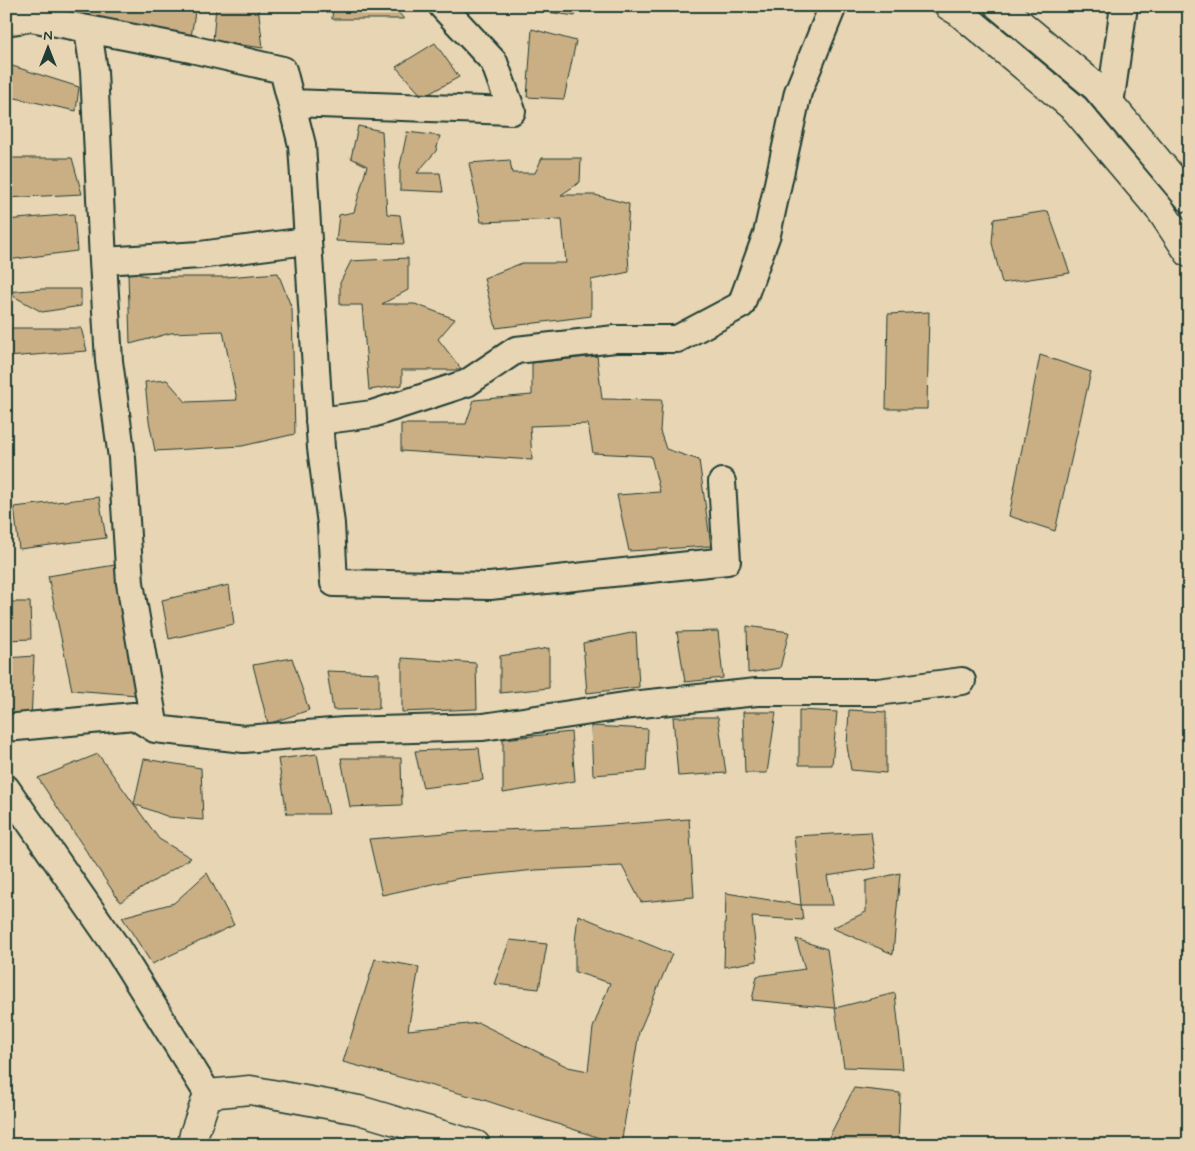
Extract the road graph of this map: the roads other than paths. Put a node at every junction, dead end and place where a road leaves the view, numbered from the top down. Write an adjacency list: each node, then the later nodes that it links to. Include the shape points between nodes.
1 (442, 6): 8 (street, via 494,62 512,111)
2 (833, 6): 14 (street, via 798,92 767,234 741,306 677,339 615,339 516,350 467,383 372,414)
3 (949, 6): 12 (main road, via 1075,109 1161,211)
4 (999, 6): 9 (main road, via 1096,87)
5 (1124, 6): 9 (street)
6 (6, 22): 7 (street, via 31,18)
7 (88, 30): 8 (street, via 283,70); 13 (street, via 94,71)
8 (292, 103): 11 (street, via 302,145)
9 (1110, 104): 10 (main road)
10 (1189, 198)
11 (307, 241): 13 (street, via 200,255); 14 (street)
12 (1189, 253)
13 (103, 262): 18 (street, via 110,361 122,458 130,583)
14 (319, 421): 15 (street, via 334,583 490,586 727,561)
15 (722, 482)
16 (962, 681): 18 (street, via 878,692 757,692 631,705 483,727 344,731 244,739)
17 (6, 728): 18 (street, via 134,716)
18 (155, 729)
19 (6, 788): 20 (street, via 115,945)
20 (208, 1094): 21 (main road); 22 (main road, via 250,1090 359,1110)
21 (192, 1145)
22 (476, 1145)

